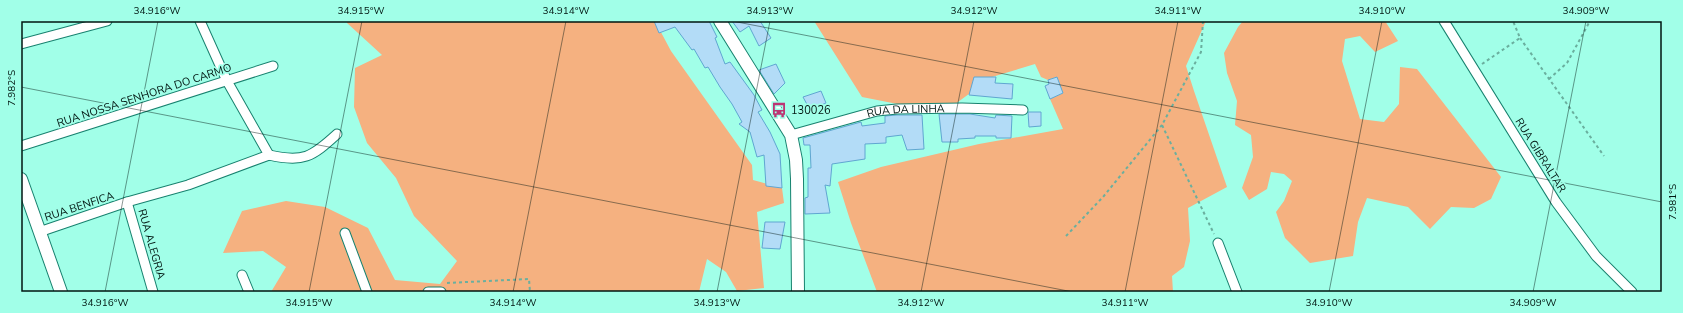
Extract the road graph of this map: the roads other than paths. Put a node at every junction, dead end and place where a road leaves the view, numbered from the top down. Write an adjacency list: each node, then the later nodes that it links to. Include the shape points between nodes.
1 (107, 21): 5 (street)
2 (200, 21): 7 (street)
3 (720, 21): 10 (street)
4 (1444, 21): 27 (street, RUA GIBRALTAR, via 1556,202 1596,256)
5 (21, 44)
6 (273, 66): 7 (street, RUA NOSSA SENHORA DO CARMO)
7 (227, 81): 11 (street, RUA NOSSA SENHORA DO CARMO); 12 (street)
8 (1023, 110): 10 (street, RUA DA LINHA, via 962,108 877,111)
9 (337, 134): 12 (street, via 312,155 284,158)
10 (790, 135): 25 (street, via 797,179)
11 (21, 146)
12 (269, 155): 14 (street, via 188,185)
13 (21, 180): 15 (street)
14 (127, 202): 15 (street, RUA BENFICA); 21 (street, RUA ALEGRIA)
15 (39, 232): 20 (street)
16 (345, 233): 23 (street)
17 (1218, 242): 26 (street)
18 (242, 275): 22 (street)
19 (441, 288): 24 (street)
20 (61, 292)
21 (153, 292)
22 (249, 292)
23 (366, 292)
24 (428, 292)
25 (798, 292)
26 (1237, 292)
27 (1632, 292)

